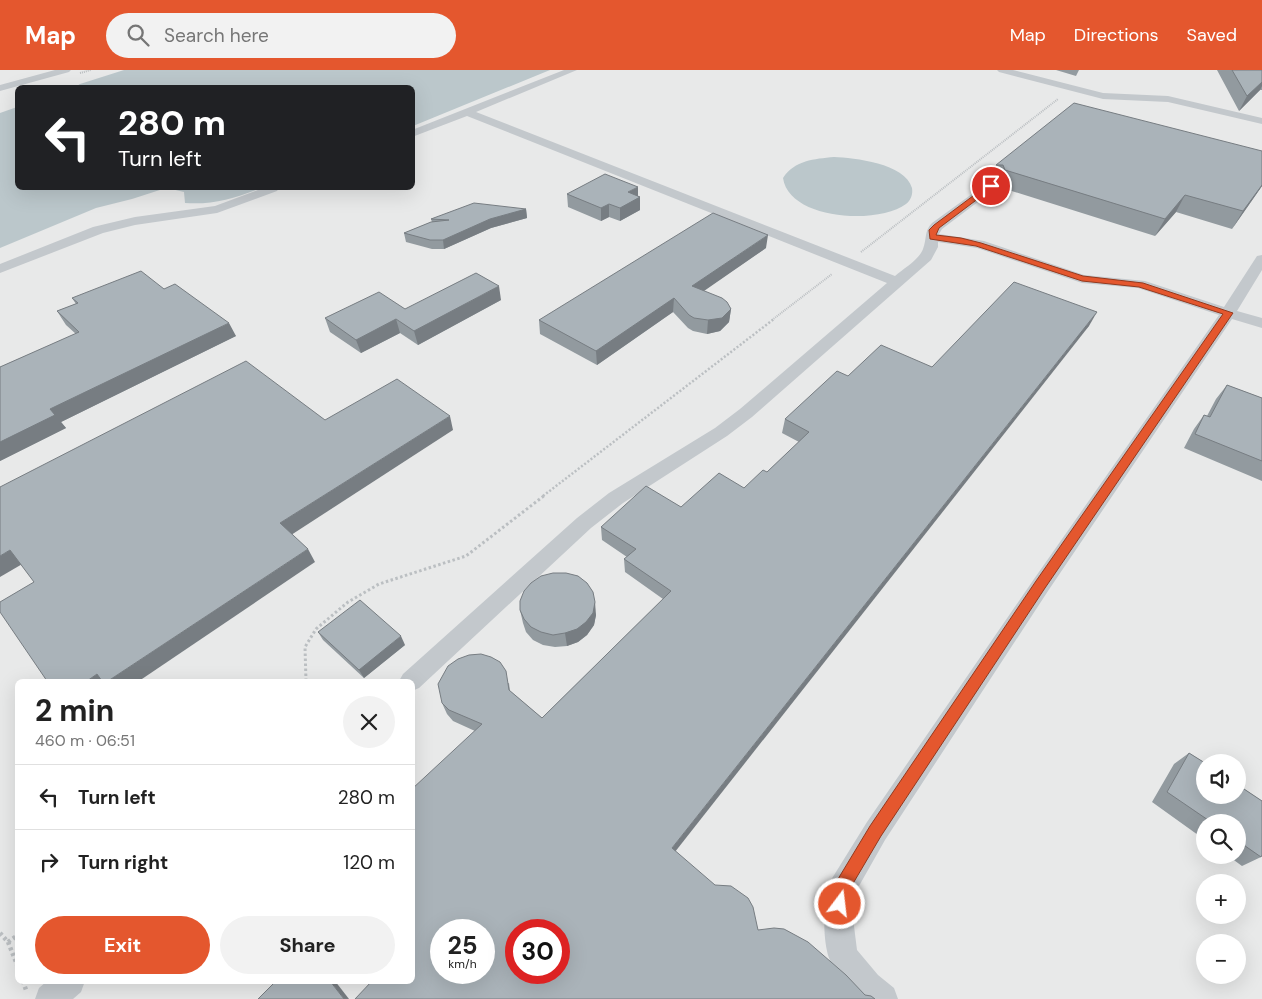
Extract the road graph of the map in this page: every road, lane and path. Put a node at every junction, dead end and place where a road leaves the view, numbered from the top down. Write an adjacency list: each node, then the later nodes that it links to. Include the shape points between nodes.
1 (66, 70): 4 (street)
2 (572, 70): 6 (street)
3 (1002, 70): 5 (street)
4 (0, 88)
5 (1072, 88): 7 (street, via 1109,97 1180,101); 13 (path)
6 (469, 113): 8 (street); 13 (street)
7 (1262, 120)
8 (415, 133)
9 (991, 186): 11 (street, via 937,226)
10 (268, 190): 14 (street, via 217,209 98,230)
11 (932, 237): 15 (street, via 926,257); 16 (street, via 979,244 1082,279 1140,284)
12 (1262, 259): 16 (street)
13 (846, 263): 15 (street); 18 (path, via 466,556 379,584 348,602 316,629 305,646)
14 (0, 269)
15 (897, 282): 19 (street, via 740,418 616,498 584,523)
16 (1228, 313): 17 (street); 26 (street, via 1035,593 840,890 843,956 867,986)
17 (1262, 323)
18 (306, 679)
19 (413, 679)
20 (0, 933): 22 (path)
21 (15, 937): 22 (path)
22 (8, 942): 23 (path)
23 (15, 960)
24 (67, 984): 25 (street)
25 (50, 999)
26 (883, 999)

